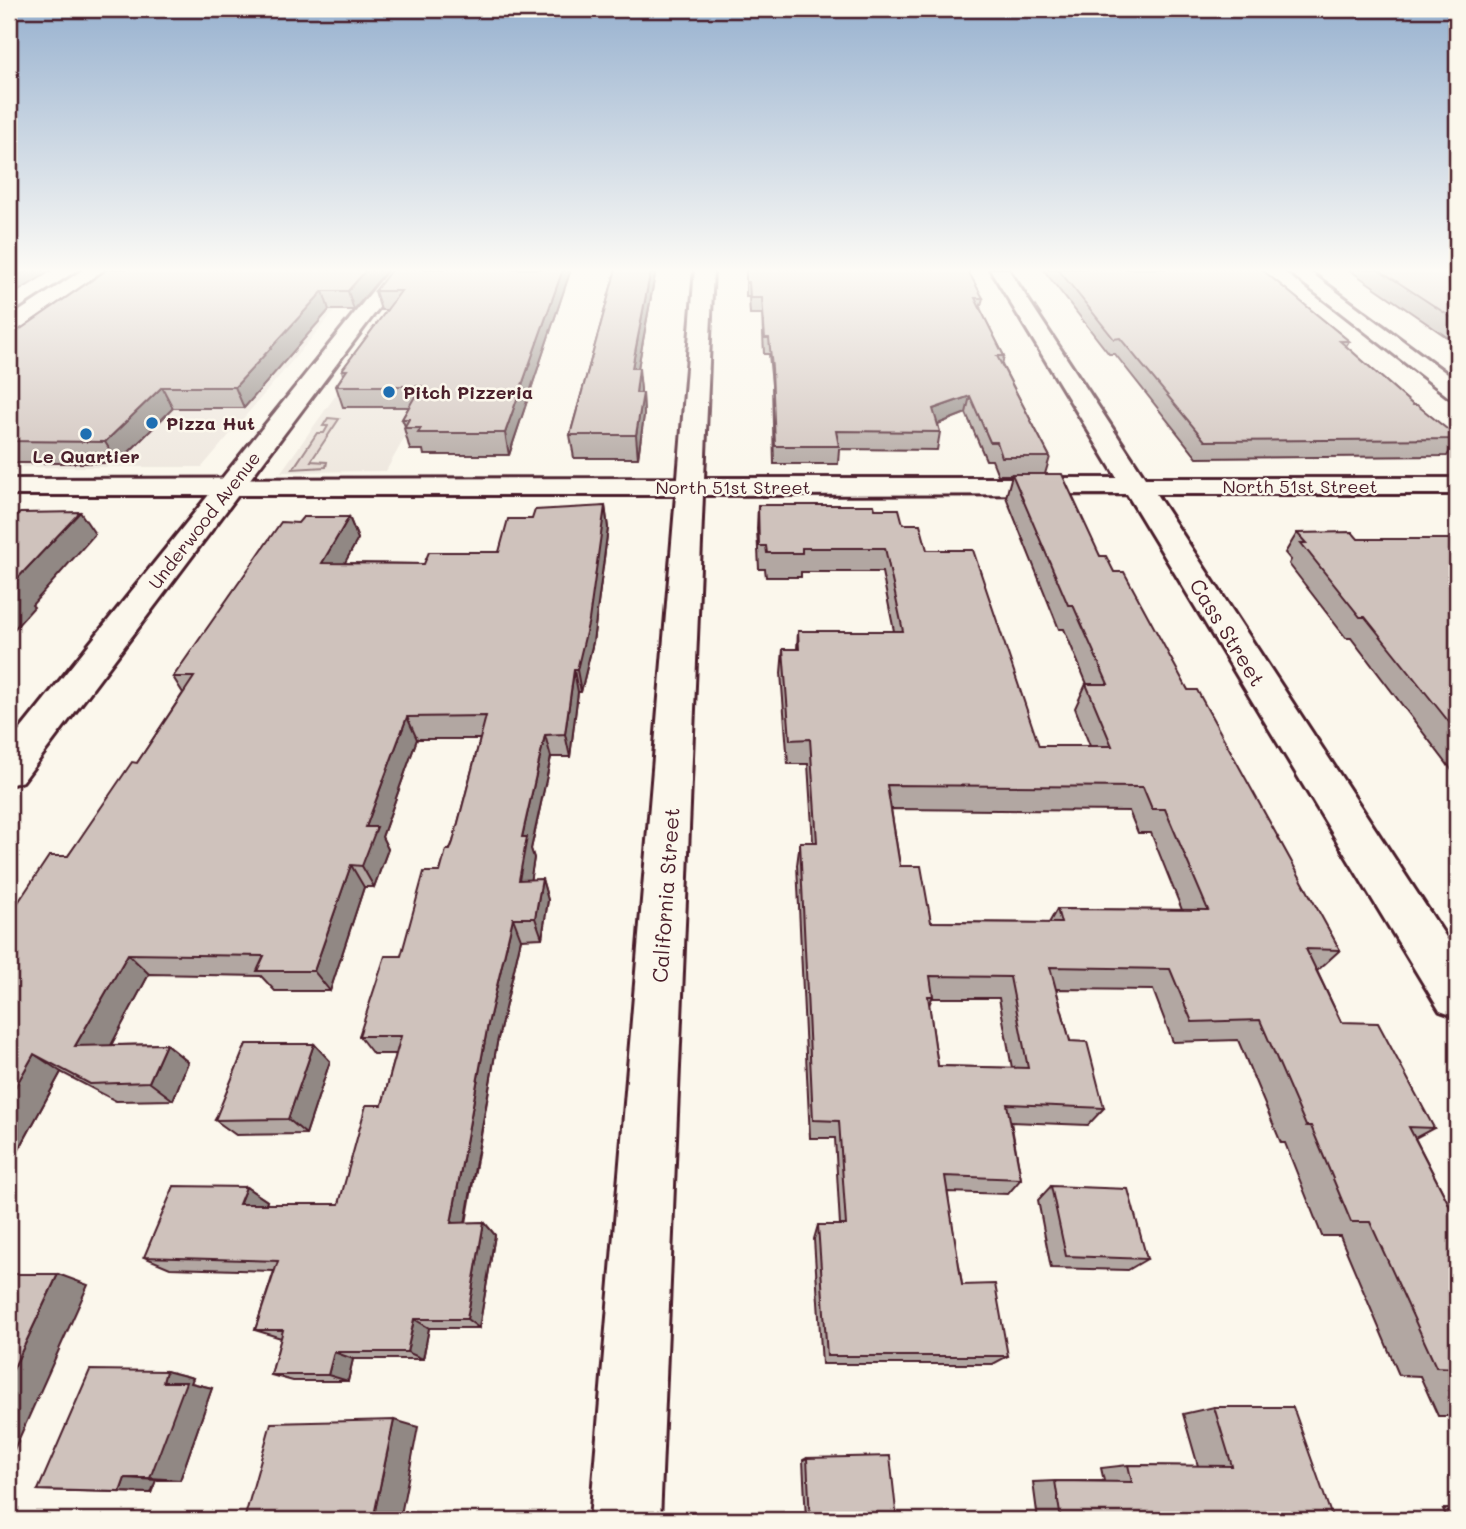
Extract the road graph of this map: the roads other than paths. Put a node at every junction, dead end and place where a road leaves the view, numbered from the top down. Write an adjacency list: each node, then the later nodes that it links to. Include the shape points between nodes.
1 (343, 340): 6 (street, Underwood Avenue)
2 (700, 340): 10 (street, California Street)
3 (1044, 340): 7 (street, Cass Street)
4 (1388, 340): 5 (street)
5 (1457, 393)
6 (230, 486): 9 (street, North 51st Street); 10 (street, North 51st Street); 11 (street, Underwood Avenue)
7 (1136, 486): 8 (street, North 51st Street); 10 (street, North 51st Street); 12 (street, Cass Street)
8 (1457, 486)
9 (9, 487)
10 (691, 487): 13 (street, California Street)
11 (9, 771)
12 (1457, 995)
13 (625, 1520)

